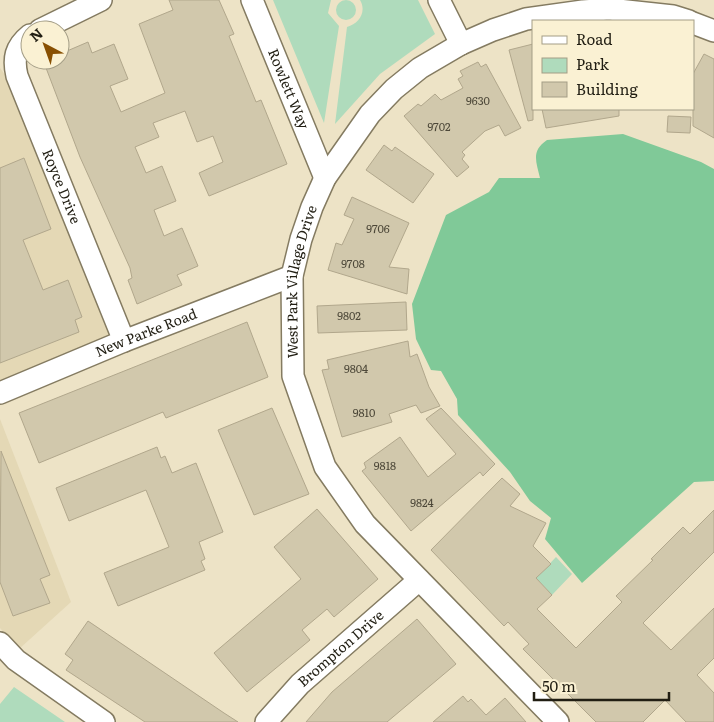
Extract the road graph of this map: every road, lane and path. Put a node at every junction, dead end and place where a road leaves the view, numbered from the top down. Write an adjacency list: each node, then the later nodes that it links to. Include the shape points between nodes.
1 (101, 0): 4 (street)
2 (252, 0): 10 (street, Rowlett Way)
3 (439, 0): 8 (street)
4 (60, 20)
5 (686, 20): 8 (street, West Park Village Drive, via 609,10 583,11 526,19)
6 (694, 23): 7 (street)
7 (714, 31)
8 (461, 44): 10 (street, West Park Village Drive, via 420,68 394,89 370,114)
9 (20, 45): 12 (street, Royce Drive, via 13,61 17,76)
10 (325, 178): 11 (street, West Park Village Drive, via 301,239)
11 (292, 276): 12 (street, New Parke Road); 14 (street, West Park Village Drive, via 293,376 325,467 365,524)
12 (124, 341): 13 (street, New Parke Road)
13 (0, 393)
14 (419, 580): 17 (street, Brompton Drive, via 300,684); 18 (street, West Park Village Drive)
15 (0, 643): 16 (street, via 16,660)
16 (104, 722)
17 (266, 722)
18 (558, 722)

